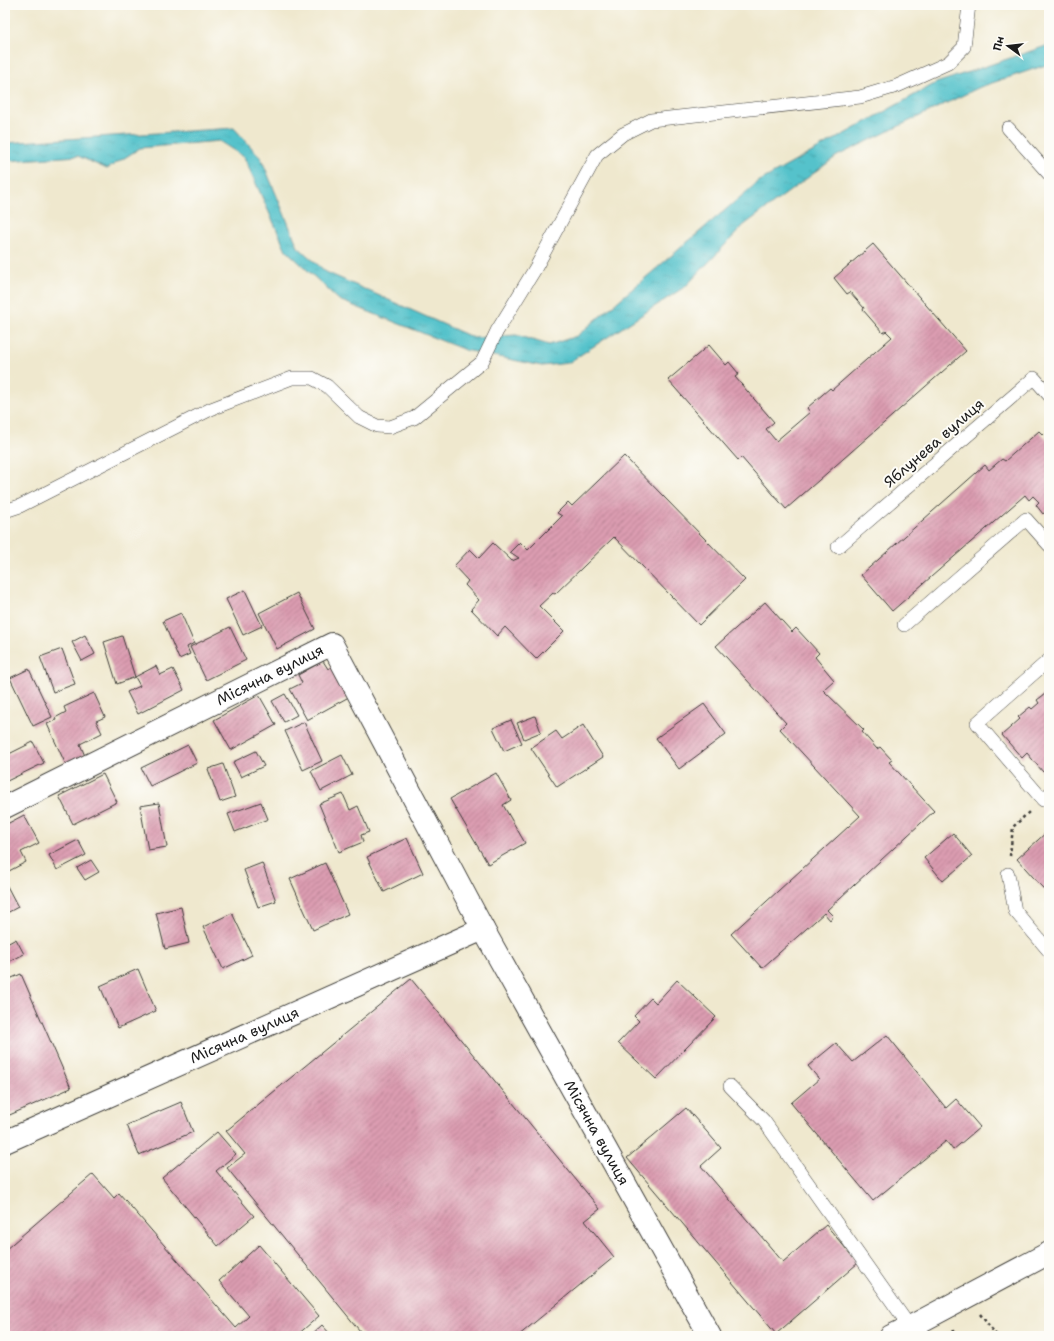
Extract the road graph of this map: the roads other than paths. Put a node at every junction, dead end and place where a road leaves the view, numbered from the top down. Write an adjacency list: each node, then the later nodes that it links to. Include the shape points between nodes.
1 (969, 5): 5 (lane, via 964,47 948,63 897,86 860,97 651,120 623,134 597,155 482,362 414,418 390,427 378,426 359,417 327,386 312,378 292,378 211,409)
2 (1008, 128): 3 (lane)
3 (1049, 174)
4 (1049, 395): 7 (lane, Яблунева вулиця, via 1034,378)
5 (5, 511)
6 (1049, 545): 8 (lane, via 1026,519)
7 (838, 547)
8 (904, 625)
9 (1049, 660): 10 (lane, via 977,723)
10 (1046, 797)
11 (5, 807): 13 (street, Місячна вулиця, via 332,644)
12 (1008, 874): 14 (lane, via 1015,911)
13 (483, 929): 16 (street, Місячна вулиця); 19 (street, Місячна вулиця)
14 (1049, 951)
15 (730, 1086): 18 (lane, via 764,1121)
16 (5, 1142)
17 (1049, 1254): 18 (street)
18 (914, 1332): 20 (street)
19 (710, 1336)
20 (891, 1336)

